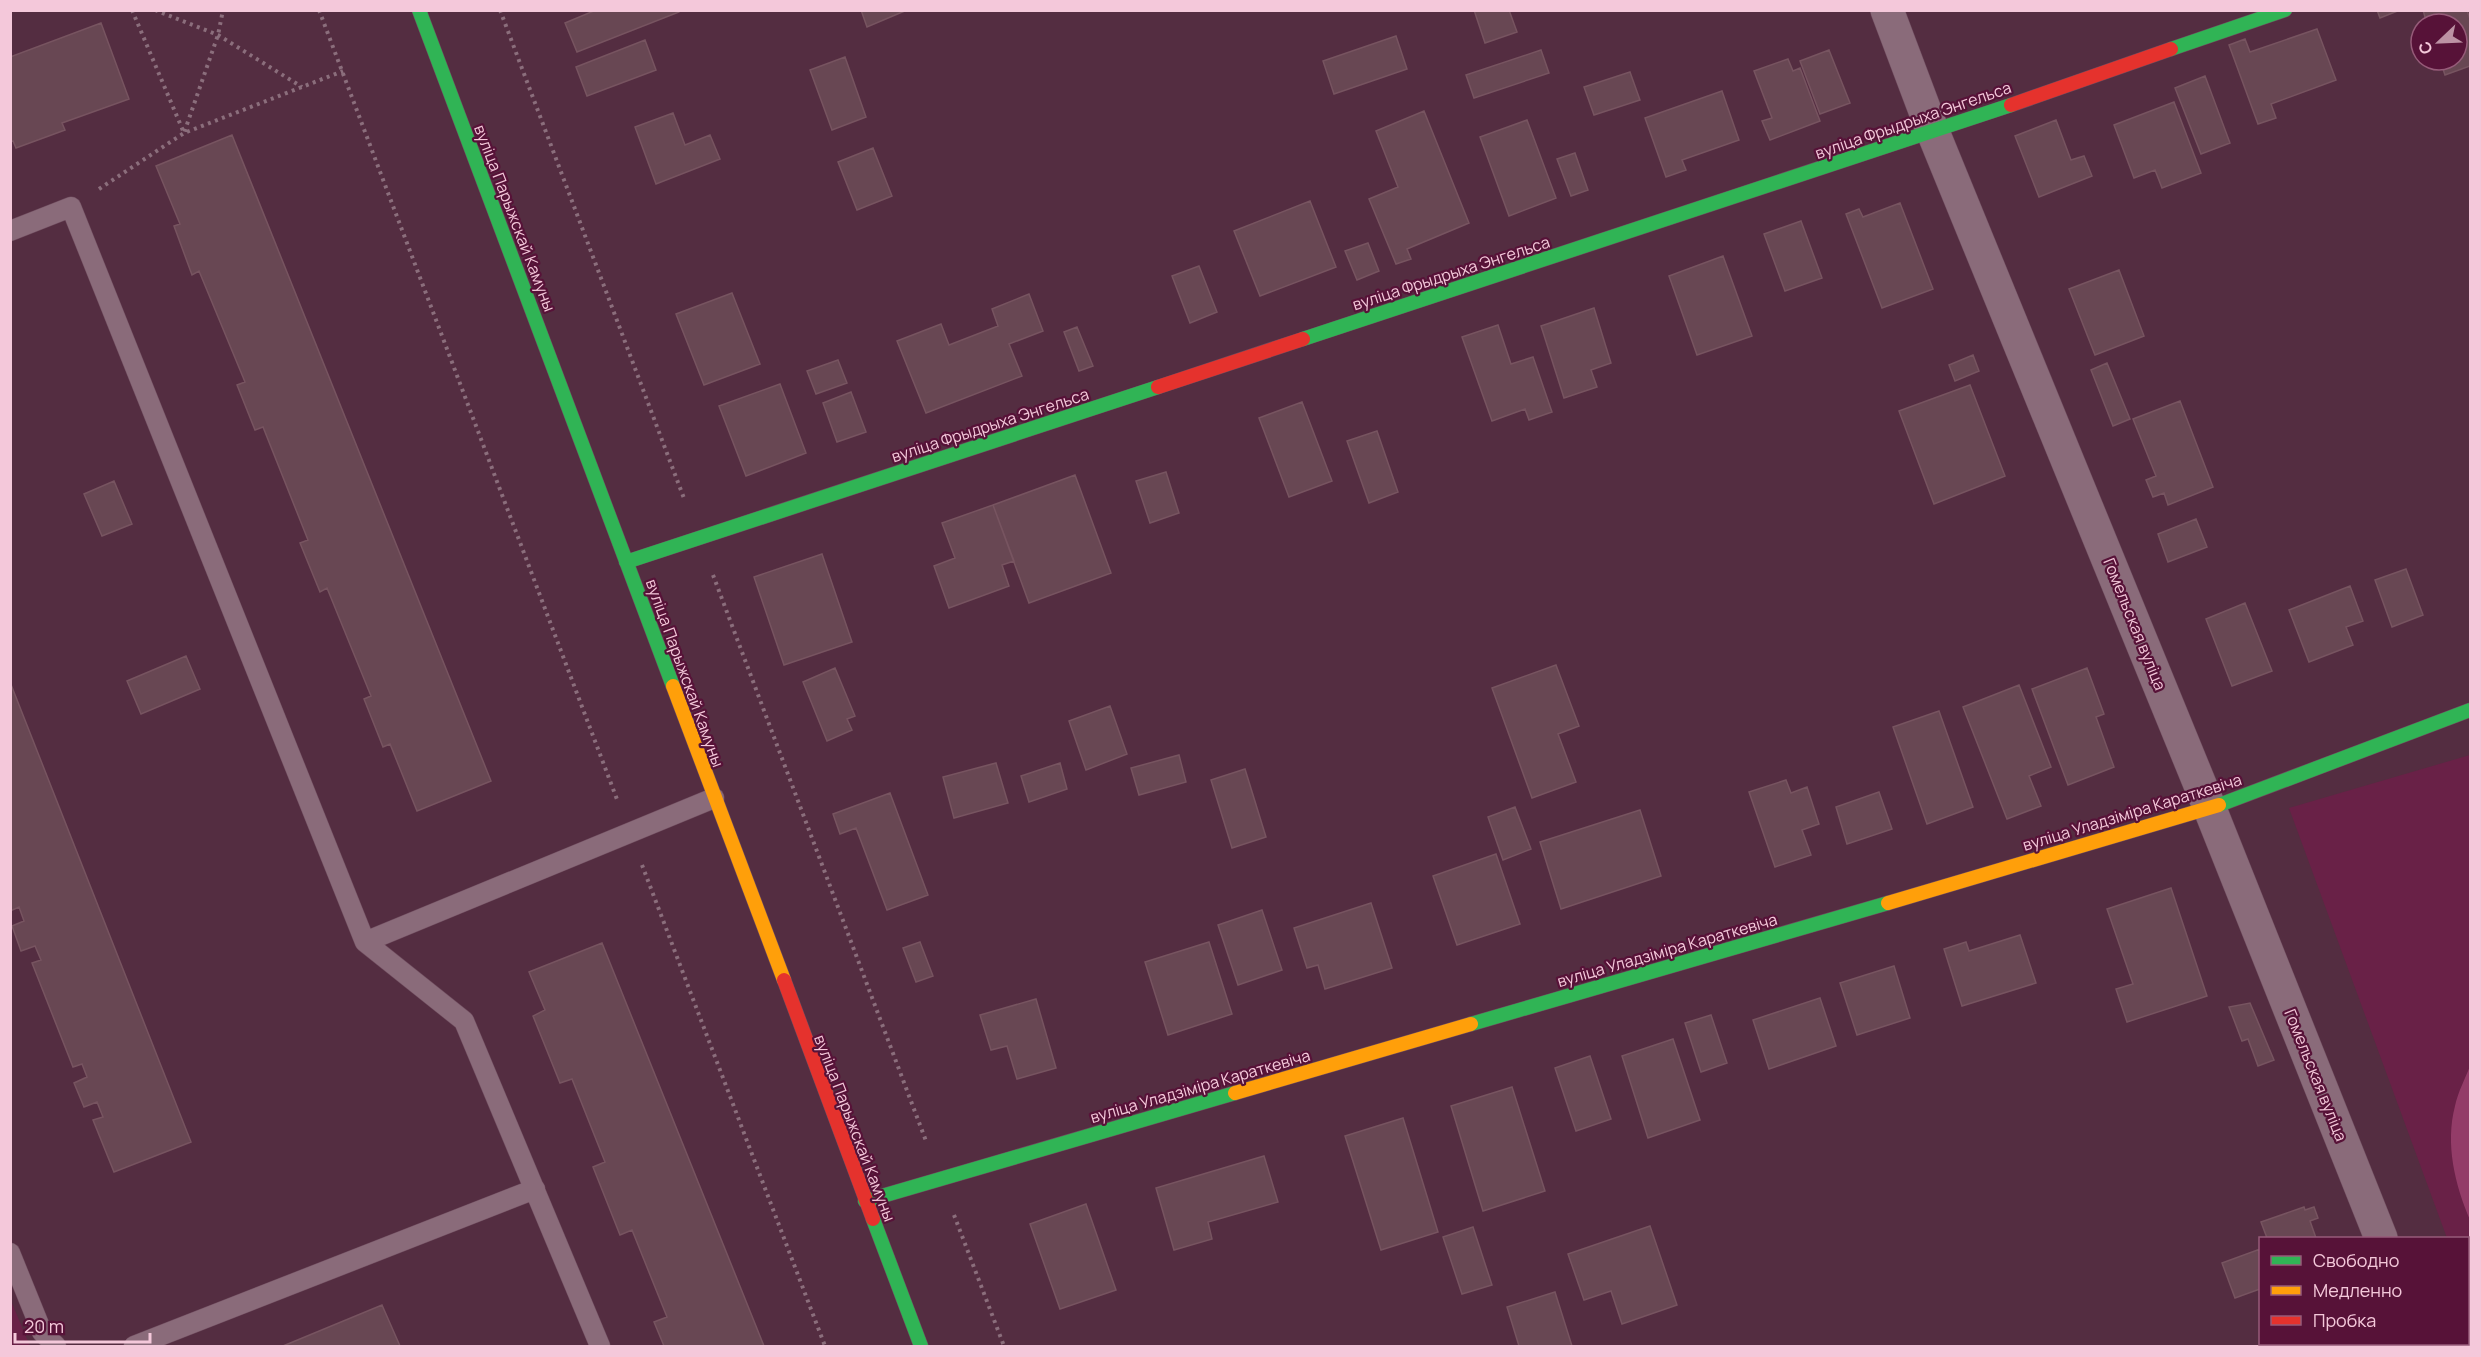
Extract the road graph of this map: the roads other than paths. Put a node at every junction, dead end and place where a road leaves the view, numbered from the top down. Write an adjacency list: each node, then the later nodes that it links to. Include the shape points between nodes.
1 (419, 10): 6 (street, вуліца Парыжскай Камуны)
2 (1887, 10): 4 (street, Гомельская вуліца)
3 (2285, 10): 4 (street, вуліца Фрыдрыха Энгельса)
4 (1933, 132): 6 (street, вуліца Фрыдрыха Энгельса); 9 (street, Гомельская вуліца)
5 (10, 231): 10 (lane, via 71,207)
6 (626, 562): 8 (street, вуліца Парыжскай Камуны)
7 (2470, 710): 9 (street, вуліца Уладзіміра Караткевіча)
8 (714, 798): 10 (lane); 12 (street, вуліца Парыжскай Камуны)
9 (2210, 809): 12 (street, вуліца Уладзіміра Караткевіча); 13 (street, Гомельская вуліца)
10 (365, 942): 11 (lane, via 464,1021)
11 (535, 1189): 16 (lane); 17 (lane)
12 (865, 1201): 18 (street, вуліца Парыжскай Камуны)
13 (2380, 1237)
14 (10, 1253): 15 (lane, via 42,1332)
15 (56, 1347)
16 (134, 1347)
17 (600, 1347)
18 (921, 1347)

